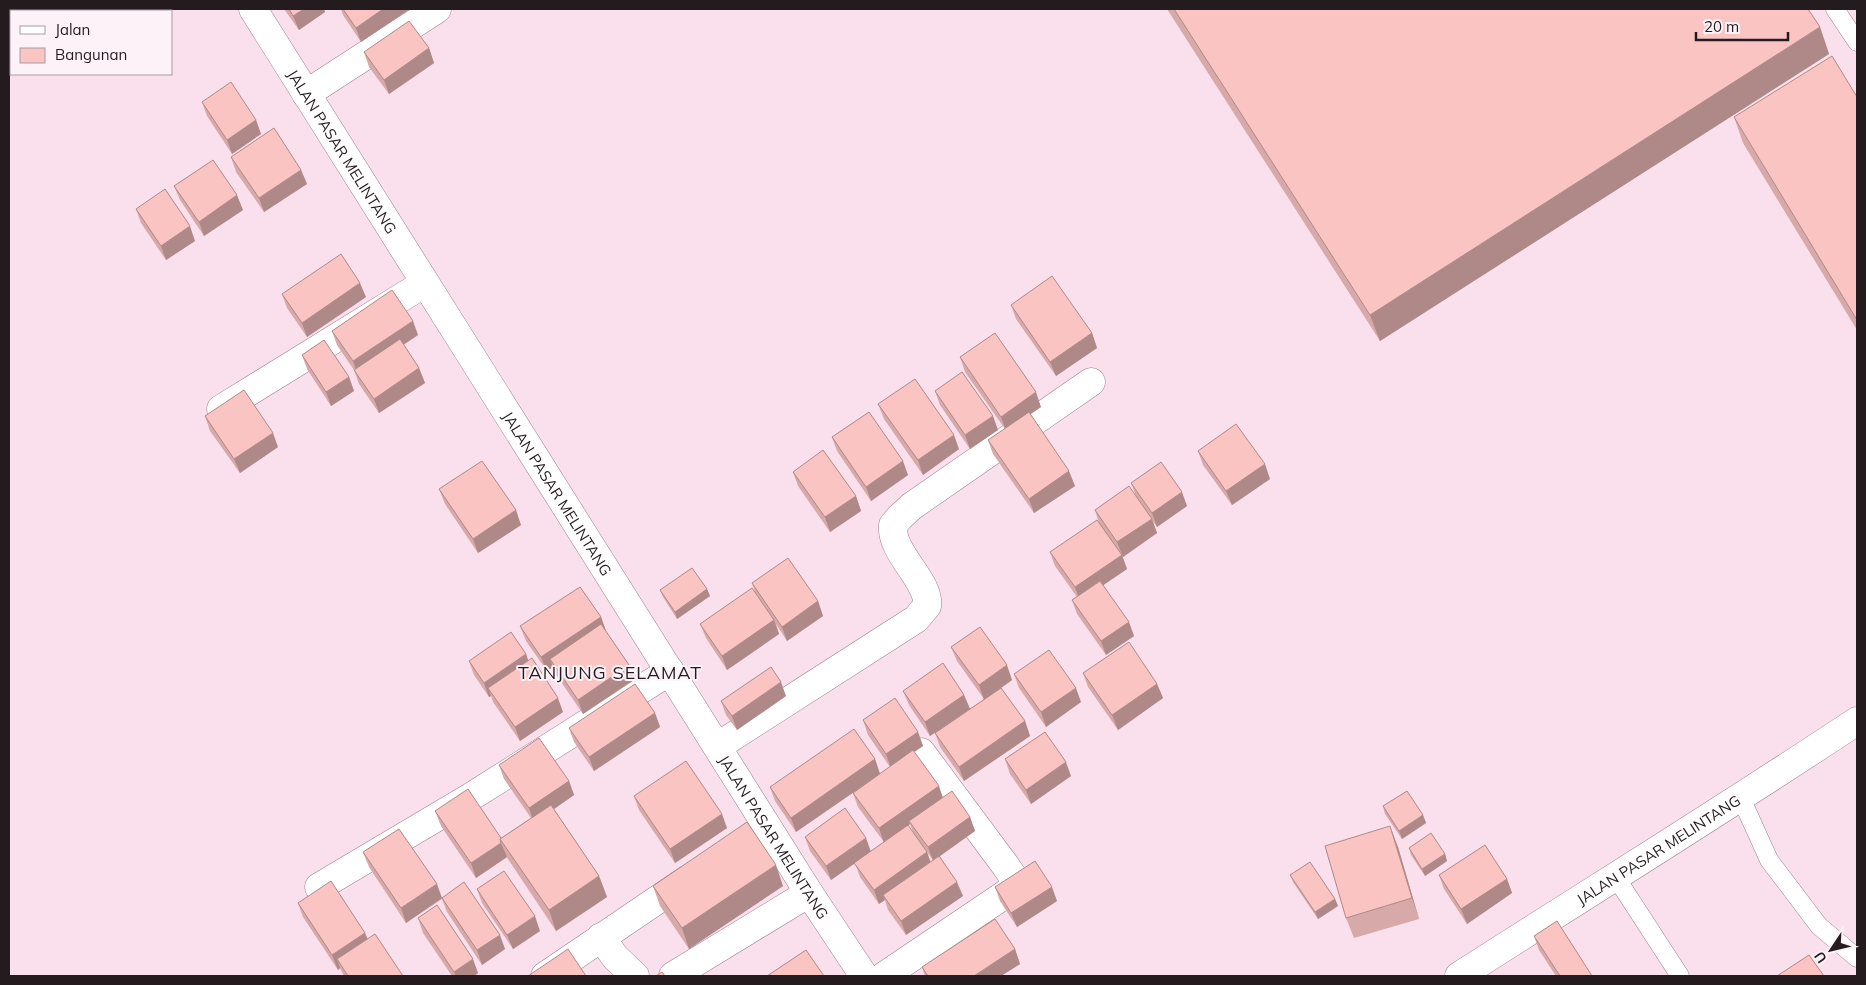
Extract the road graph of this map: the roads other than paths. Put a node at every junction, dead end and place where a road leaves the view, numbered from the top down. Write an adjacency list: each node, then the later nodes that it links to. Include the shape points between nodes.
1 (253, 9): 5 (street, JALAN PASAR MELINTANG)
2 (437, 9): 5 (street)
3 (1835, 9): 4 (lane)
4 (1857, 42)
5 (306, 94): 6 (street, JALAN PASAR MELINTANG)
6 (425, 283): 8 (street); 9 (street, JALAN PASAR MELINTANG)
7 (1091, 382): 11 (street, via 912,506 894,525 894,539 926,595 927,606 916,618)
8 (221, 409)
9 (670, 671): 11 (street, JALAN PASAR MELINTANG); 18 (street, via 469,798)
10 (1857, 721): 13 (street, JALAN PASAR MELINTANG)
11 (718, 746): 14 (street, JALAN PASAR MELINTANG)
12 (920, 752): 26 (street, via 1010,872 1014,886 1007,894)
13 (1741, 798): 17 (street, JALAN PASAR MELINTANG); 21 (lane, via 1769,860 1819,926)
14 (769, 826): 15 (street); 19 (street, JALAN PASAR MELINTANG)
15 (745, 842)
16 (704, 868): 20 (street)
17 (1615, 876): 27 (street, JALAN PASAR MELINTANG); 28 (lane)
18 (319, 887)
19 (810, 893): 24 (street); 25 (street, JALAN PASAR MELINTANG)
20 (601, 938): 22 (street); 23 (street)
21 (1857, 958)
22 (545, 976)
23 (635, 976)
24 (673, 976)
25 (864, 976)
26 (884, 976)
27 (1459, 976)
28 (1680, 976)

